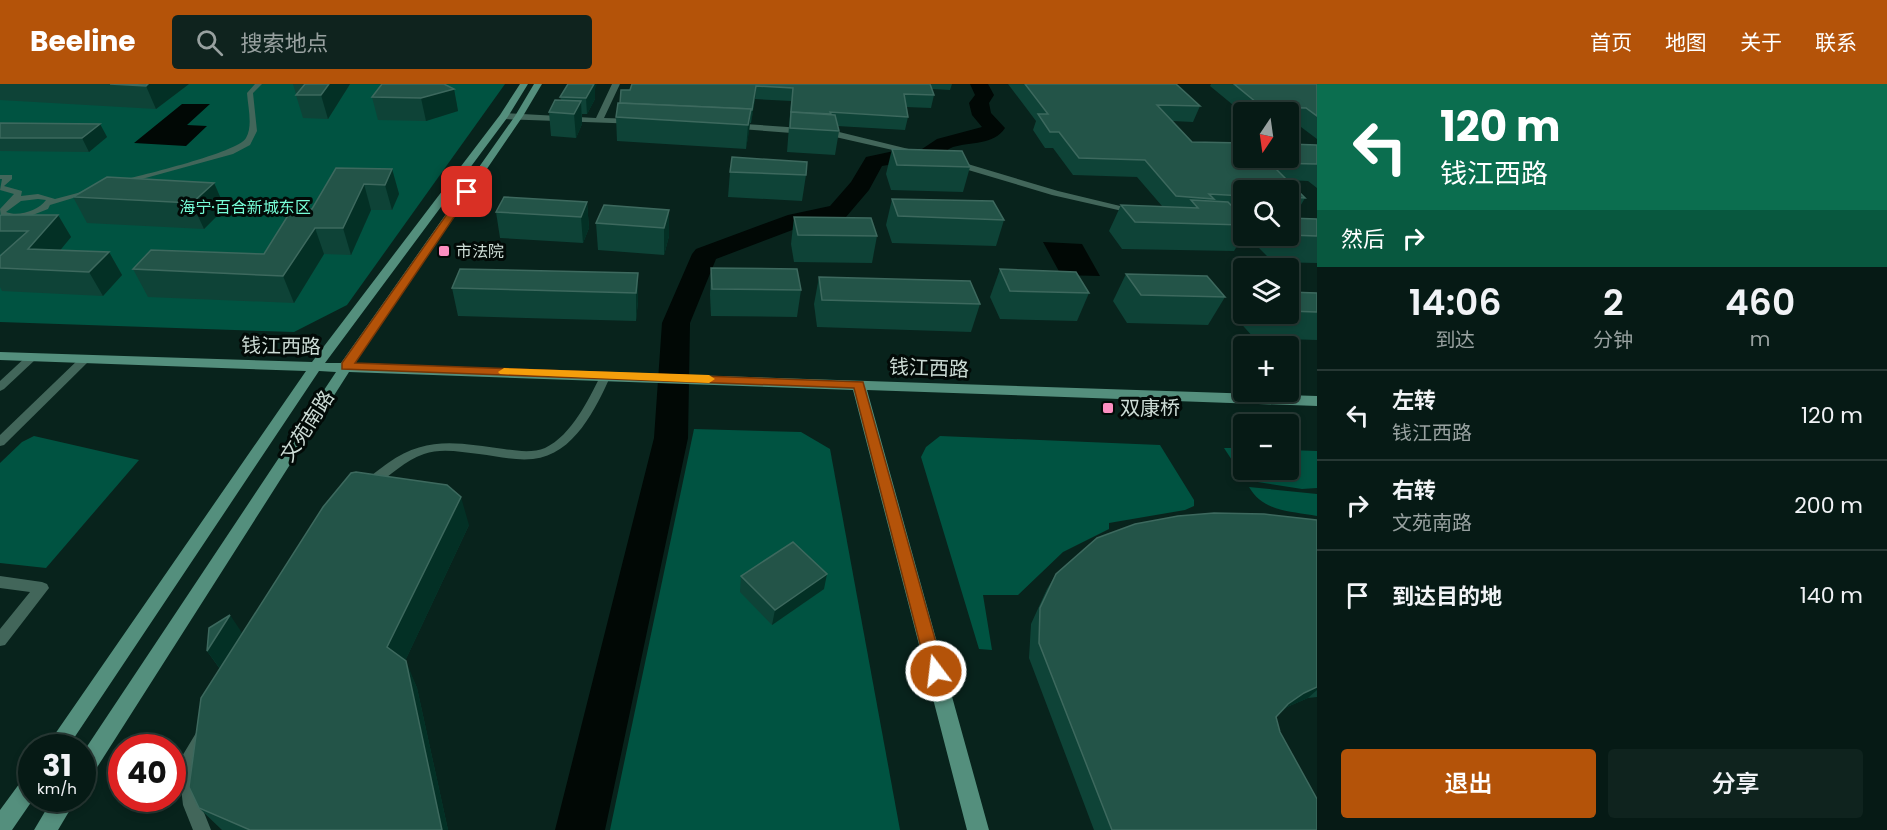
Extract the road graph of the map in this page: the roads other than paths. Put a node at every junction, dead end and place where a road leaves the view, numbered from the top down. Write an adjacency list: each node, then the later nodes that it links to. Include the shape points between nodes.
1 (259, 84): 12 (lane, via 250,93 253,131 247,143 230,152)
2 (524, 84): 5 (main road, 文苑南路)
3 (538, 84): 6 (main road, 文苑南路)
4 (616, 84): 7 (street)
5 (504, 116): 6 (street); 25 (main road, 文苑南路)
6 (519, 116): 7 (street); 24 (main road, 文苑南路)
7 (598, 120): 8 (street)
8 (645, 122)
9 (721, 125): 18 (street, via 831,133 910,150 1056,193)
10 (0, 177): 11 (lane, via 9,177)
11 (0, 186): 14 (lane)
12 (112, 186)
13 (100, 189): 17 (lane)
14 (10, 190): 15 (lane); 16 (lane, via 19,193)
15 (0, 193)
16 (14, 200): 17 (lane, via 45,197 51,199); 19 (lane, via 2,212)
17 (50, 203): 19 (lane)
18 (1150, 215)
19 (17, 218): 20 (lane)
20 (0, 232)
21 (0, 356): 22 (main road, 钱江西路)
22 (32, 357): 23 (main road, 钱江西路); 28 (lane)
23 (85, 359): 25 (main road, 钱江西路); 30 (lane)
24 (346, 366): 25 (main road, 钱江西路); 26 (main road, 钱江西路); 36 (main road, 文苑南路)
25 (315, 367): 35 (main road, 文苑南路)
26 (606, 375): 27 (main road, 钱江西路); 31 (lane, via 588,411 564,440 541,454 459,446 423,450 396,464)
27 (859, 385): 29 (main road, 钱江西路); 42 (main road)
28 (0, 387)
29 (1317, 401)
30 (0, 442)
31 (358, 496)
32 (0, 582): 33 (lane, via 42,588)
33 (0, 640)
34 (210, 724): 41 (lane, via 186,763 192,805)
35 (65, 734)
36 (96, 751)
37 (18, 809): 39 (main road)
38 (57, 812): 40 (main road)
39 (9, 825)
40 (45, 830)
41 (202, 830)
42 (978, 830)

